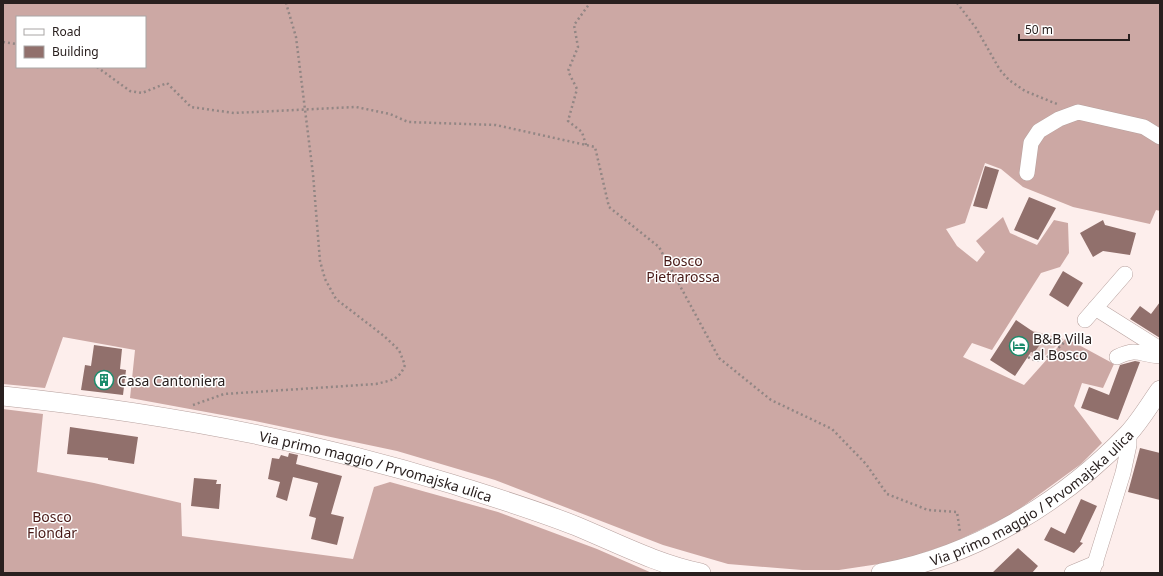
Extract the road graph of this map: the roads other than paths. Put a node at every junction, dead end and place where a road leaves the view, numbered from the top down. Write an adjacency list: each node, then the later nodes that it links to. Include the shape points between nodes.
1 (1160, 137): 2 (street, via 1144,127 1078,112 1039,131 1031,143)
2 (1027, 173)
3 (1125, 274): 4 (street, via 1090,314)
4 (1160, 349)
5 (1160, 356): 6 (street, via 1129,351)
6 (1117, 357)
7 (1160, 390): 9 (main road, Via primo maggio / Prvomajska ulica)
8 (3, 396): 11 (main road, Via primo maggio / Prvomajska ulica, via 181,420 349,456 451,484 574,526 639,554)
9 (1129, 433): 10 (street, via 1123,474); 12 (main road, Via primo maggio / Prvomajska ulica, via 1085,474 1013,524 946,555)
10 (1094, 568): 13 (street)
11 (700, 573)
12 (881, 573)
13 (1072, 573)

